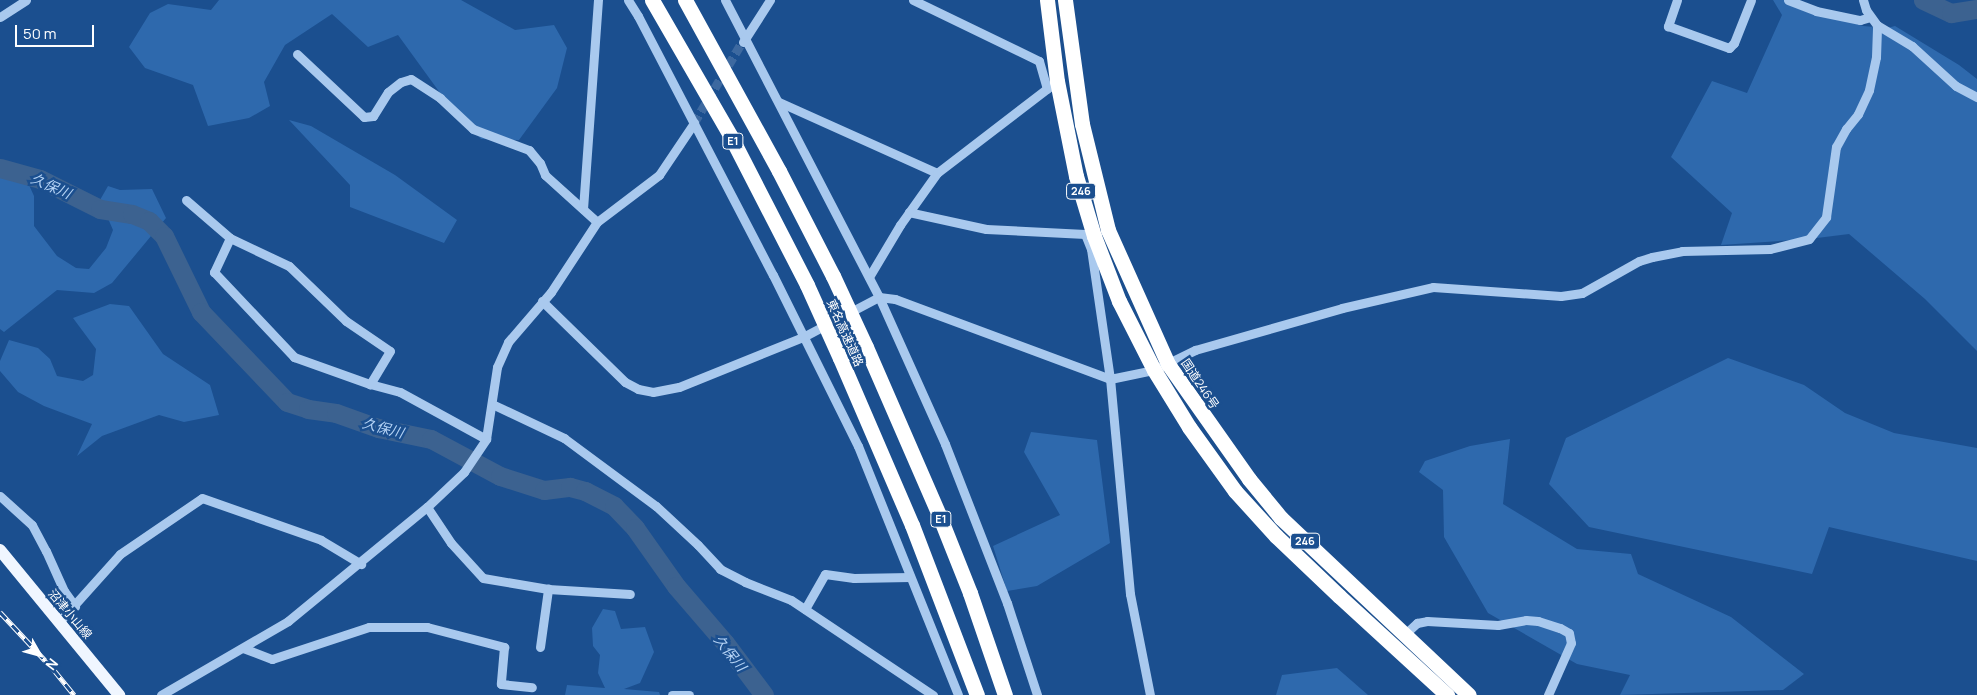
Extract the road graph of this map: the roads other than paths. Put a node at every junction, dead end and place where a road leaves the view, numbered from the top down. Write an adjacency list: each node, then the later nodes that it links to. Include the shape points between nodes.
1 (26, 0): 15 (street)
2 (598, 0): 26 (street)
3 (628, 0): 23 (street)
4 (652, 0): 60 (highway, 東名高速道路 / E1, bridge, via 731,137 807,286 912,525)
5 (685, 0): 61 (highway, 東名高速道路 / E1, bridge, via 775,163 866,347 970,593)
6 (725, 0): 18 (street)
7 (770, 0): 18 (street)
8 (913, 0): 20 (street, via 1039,60)
9 (1047, 0): 20 (highway, 246)
10 (1065, 0): 34 (highway, 国道246号 / 246, via 1082,124 1108,230)
11 (1677, 0): 12 (street, via 1668,26 1729,48)
12 (1752, 0)
13 (1788, 0): 16 (street, via 1816,11 1860,20)
14 (1863, 0): 16 (street)
15 (0, 17)
16 (1870, 17): 17 (street)
17 (1876, 25): 21 (street, via 1912,46 1956,86); 34 (street, via 1876,57 1869,90 1858,114 1836,147 1826,217 1809,239 1770,249 1682,251 1652,257 1582,293 1560,296 1433,287 1342,308 1194,350)
18 (744, 40): 22 (street)
19 (297, 54): 26 (street, via 364,117 373,116 388,92 411,79 440,98 473,129 530,150 545,175)
20 (1052, 85): 24 (street); 35 (highway, 246, via 1094,236 1119,301)
21 (1977, 97)
22 (779, 102): 24 (street); 30 (street)
23 (694, 123): 28 (street, via 659,175); 33 (street)
24 (937, 173): 27 (street)
25 (186, 200): 29 (street)
26 (583, 209): 28 (street)
27 (909, 212): 30 (street); 36 (street, via 986,229 1085,234 1091,249)
28 (597, 222): 32 (street)
29 (230, 238): 37 (street, via 214,272 294,357); 37 (street, via 289,266 346,321 390,351)
30 (869, 277): 31 (street)
31 (879, 297): 33 (street); 36 (street, via 895,299); 62 (street, via 948,452 1007,603)
32 (542, 302): 33 (street, via 625,382 653,392 679,387); 38 (street, via 502,353)
33 (803, 337): 44 (street, via 858,446)
34 (1168, 364): 35 (street); 50 (highway, 国道246号 / 246, via 1249,479 1281,518)
35 (1154, 370): 36 (street); 64 (highway, 246, via 1189,427 1235,491 1332,590)
36 (1110, 379): 63 (street, via 1130,594)
37 (370, 384): 39 (street, via 400,392)
38 (492, 404): 39 (street); 48 (street, via 564,438 656,506 720,569)
39 (486, 439): 41 (street, via 464,472)
40 (0, 496): 47 (street, via 32,525 64,591)
41 (427, 507): 43 (street); 45 (street, via 451,543 483,578)
42 (0, 550): 49 (main road, 沼津小山線)
43 (360, 564): 47 (street, via 321,540 202,498 120,554); 52 (street, via 288,621)
44 (910, 577): 48 (street, via 854,578 825,574); 59 (street)
45 (548, 590): 46 (street); 51 (street)
46 (630, 594)
47 (75, 606): 49 (street)
48 (805, 609): 58 (street)
49 (59, 622): 54 (main road, 沼津小山線)
50 (1404, 635): 65 (highway, 国道246号 / 246); 66 (street, via 1417,623 1427,621 1498,625 1538,620 1560,628 1569,633 1571,643)
51 (540, 647)
52 (243, 648): 53 (street, via 272,659 369,628 427,627 504,647 501,684); 55 (street)
53 (532, 687)
54 (115, 694)
55 (161, 695)
56 (672, 695): 57 (street)
57 (689, 695)
58 (933, 695)
59 (958, 695)
60 (977, 695)
61 (1005, 695)
62 (1037, 695)
63 (1150, 695)
64 (1447, 695)
65 (1469, 695)
66 (1548, 695)

